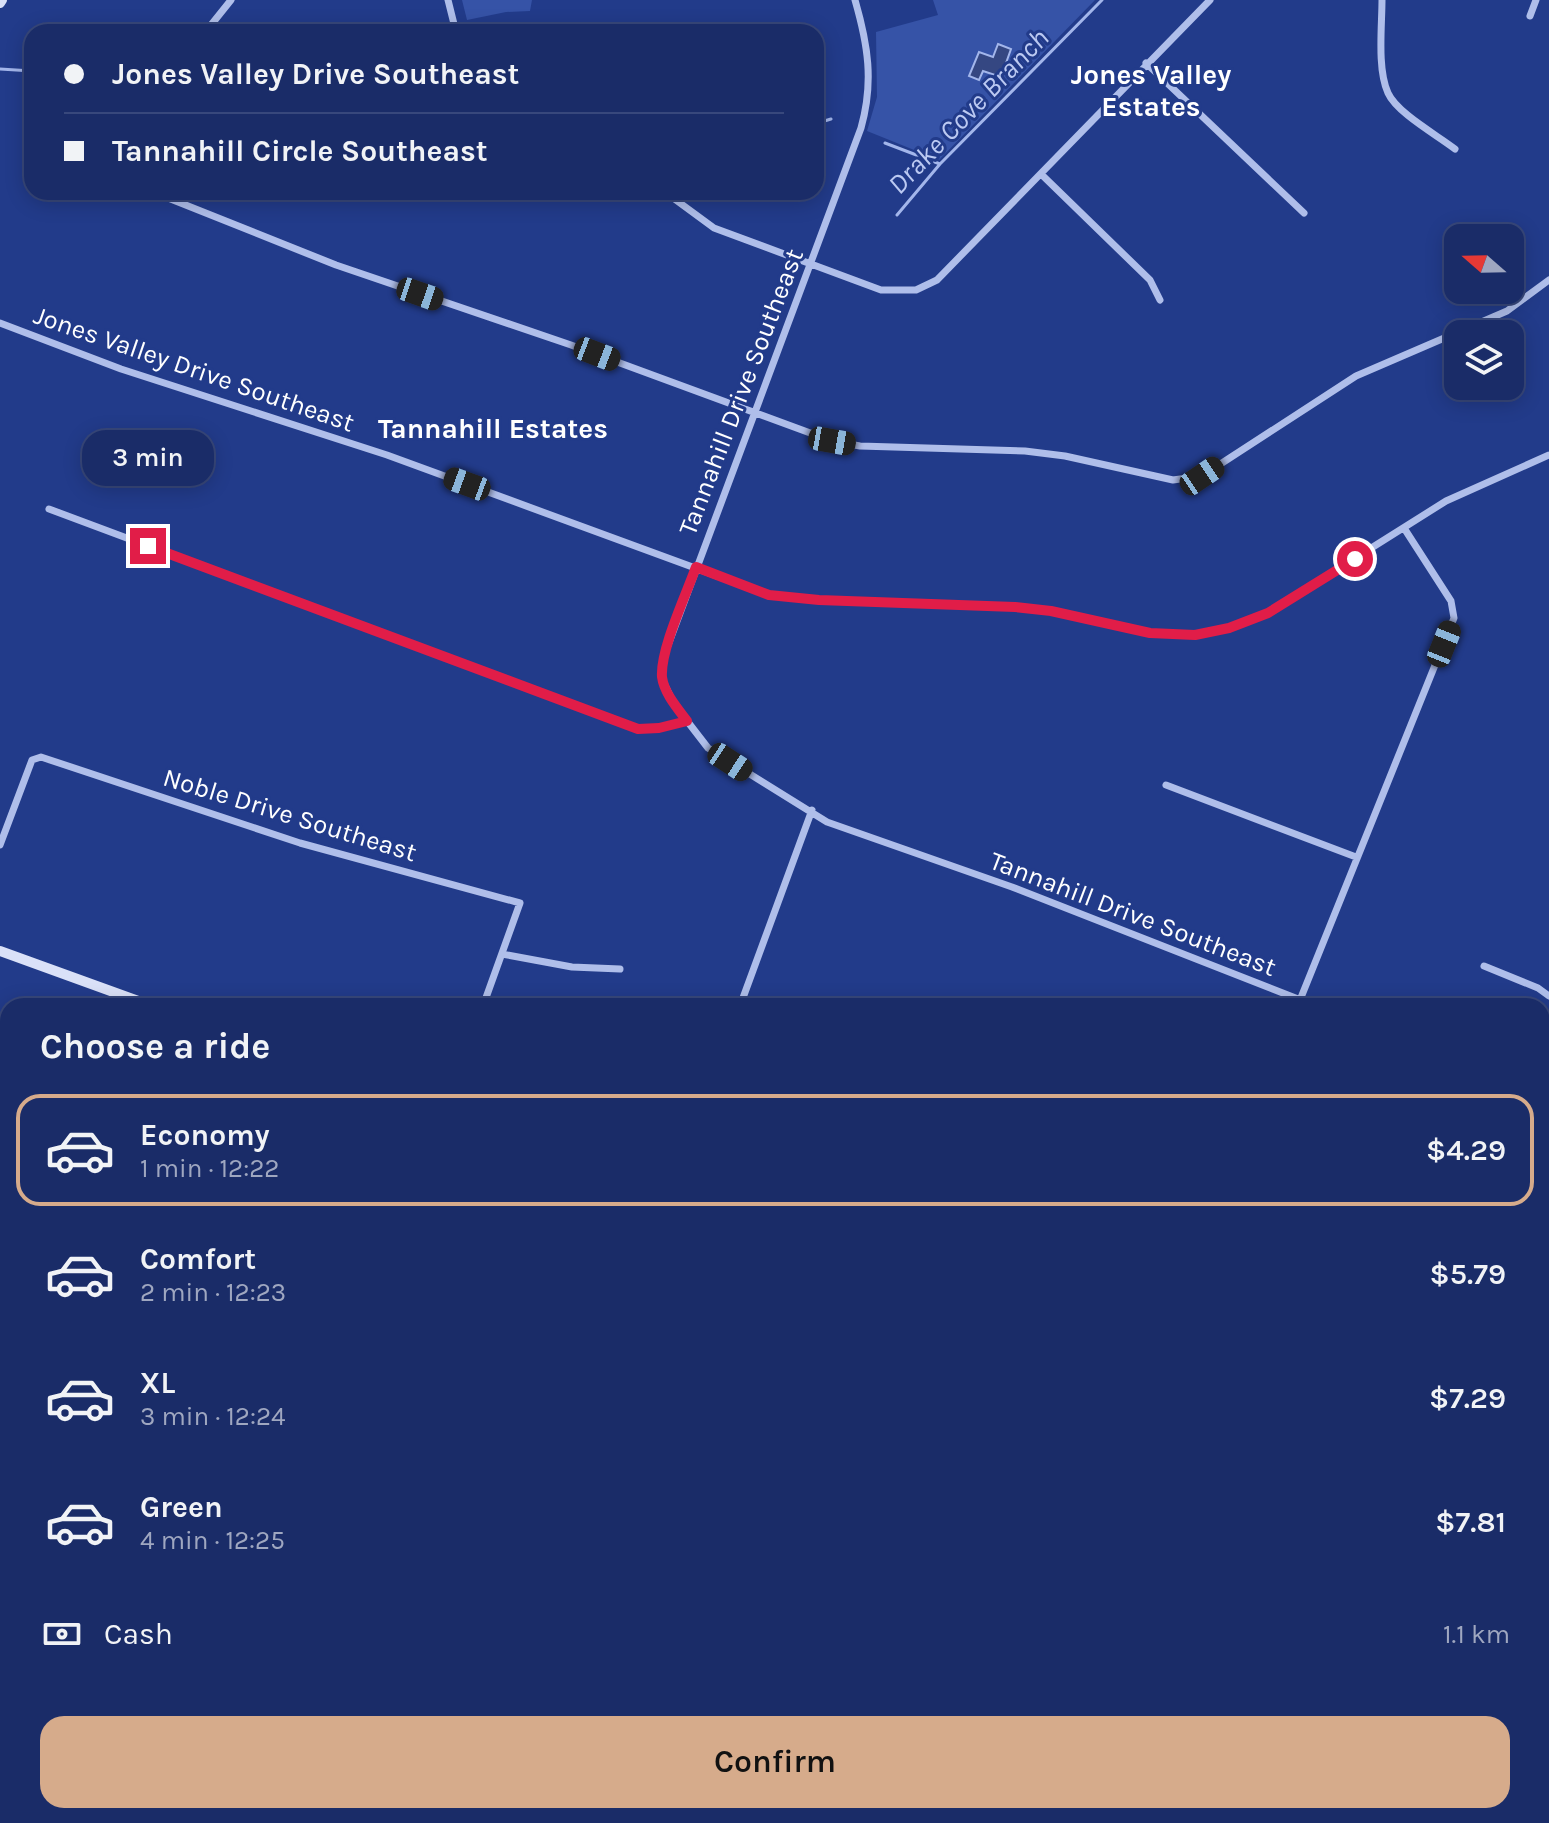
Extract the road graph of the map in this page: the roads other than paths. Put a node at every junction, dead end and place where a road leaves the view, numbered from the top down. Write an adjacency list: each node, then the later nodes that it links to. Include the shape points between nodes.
1 (231, 0): 8 (street)
2 (448, 0): 9 (street)
3 (855, 0): 16 (street, Tannahill Drive Southeast, via 869,52 868,103)
4 (1210, 0): 10 (street)
5 (1382, 0): 11 (street, via 1383,75 1389,95)
6 (1536, 0): 7 (street)
7 (1530, 16)
8 (212, 24)
9 (454, 24)
10 (1146, 63): 12 (street); 15 (street)
11 (1455, 149)
12 (1041, 174): 16 (street, via 937,280 916,290 881,290); 18 (street, via 1150,280)
13 (173, 200): 20 (street, via 336,265)
14 (676, 200): 16 (street, via 714,228)
15 (1304, 213)
16 (810, 265): 20 (street, Tannahill Drive Southeast)
17 (1549, 280): 20 (street, via 1507,311 1356,376 1202,476 1173,480 1025,451 860,446)
18 (1160, 300)
19 (0, 323): 24 (street, Jones Valley Drive Southeast)
20 (753, 413): 24 (street, Tannahill Drive Southeast)
21 (1549, 455): 23 (street, Jones Valley Drive Southeast, via 1446,501)
22 (49, 509): 25 (street, via 638,729)
23 (1404, 528): 24 (street, Jones Valley Drive Southeast, via 1268,613 1195,635 1150,633 1015,607 769,595); 29 (street, via 1451,601 1454,618)
24 (696, 567): 25 (street, Tannahill Drive Southeast, via 664,656 662,679)
25 (687, 721): 27 (street, Tannahill Drive Southeast, via 708,748)
26 (1166, 785): 29 (street)
27 (812, 810): 37 (street); 38 (street, Tannahill Drive Southeast, via 827,822 1012,887)
28 (0, 845): 31 (street, Noble Drive Southeast, via 32,760 41,757 300,843 520,903)
29 (1356, 857): 39 (street)
30 (0, 951): 35 (main road)
31 (502, 954): 33 (street, via 572,967); 36 (street, Noble Drive Southeast)
32 (1484, 966): 34 (street)
33 (620, 969)
34 (1549, 996)
35 (130, 998)
36 (486, 998)
37 (743, 998)
38 (1295, 998)
39 (1301, 998)

